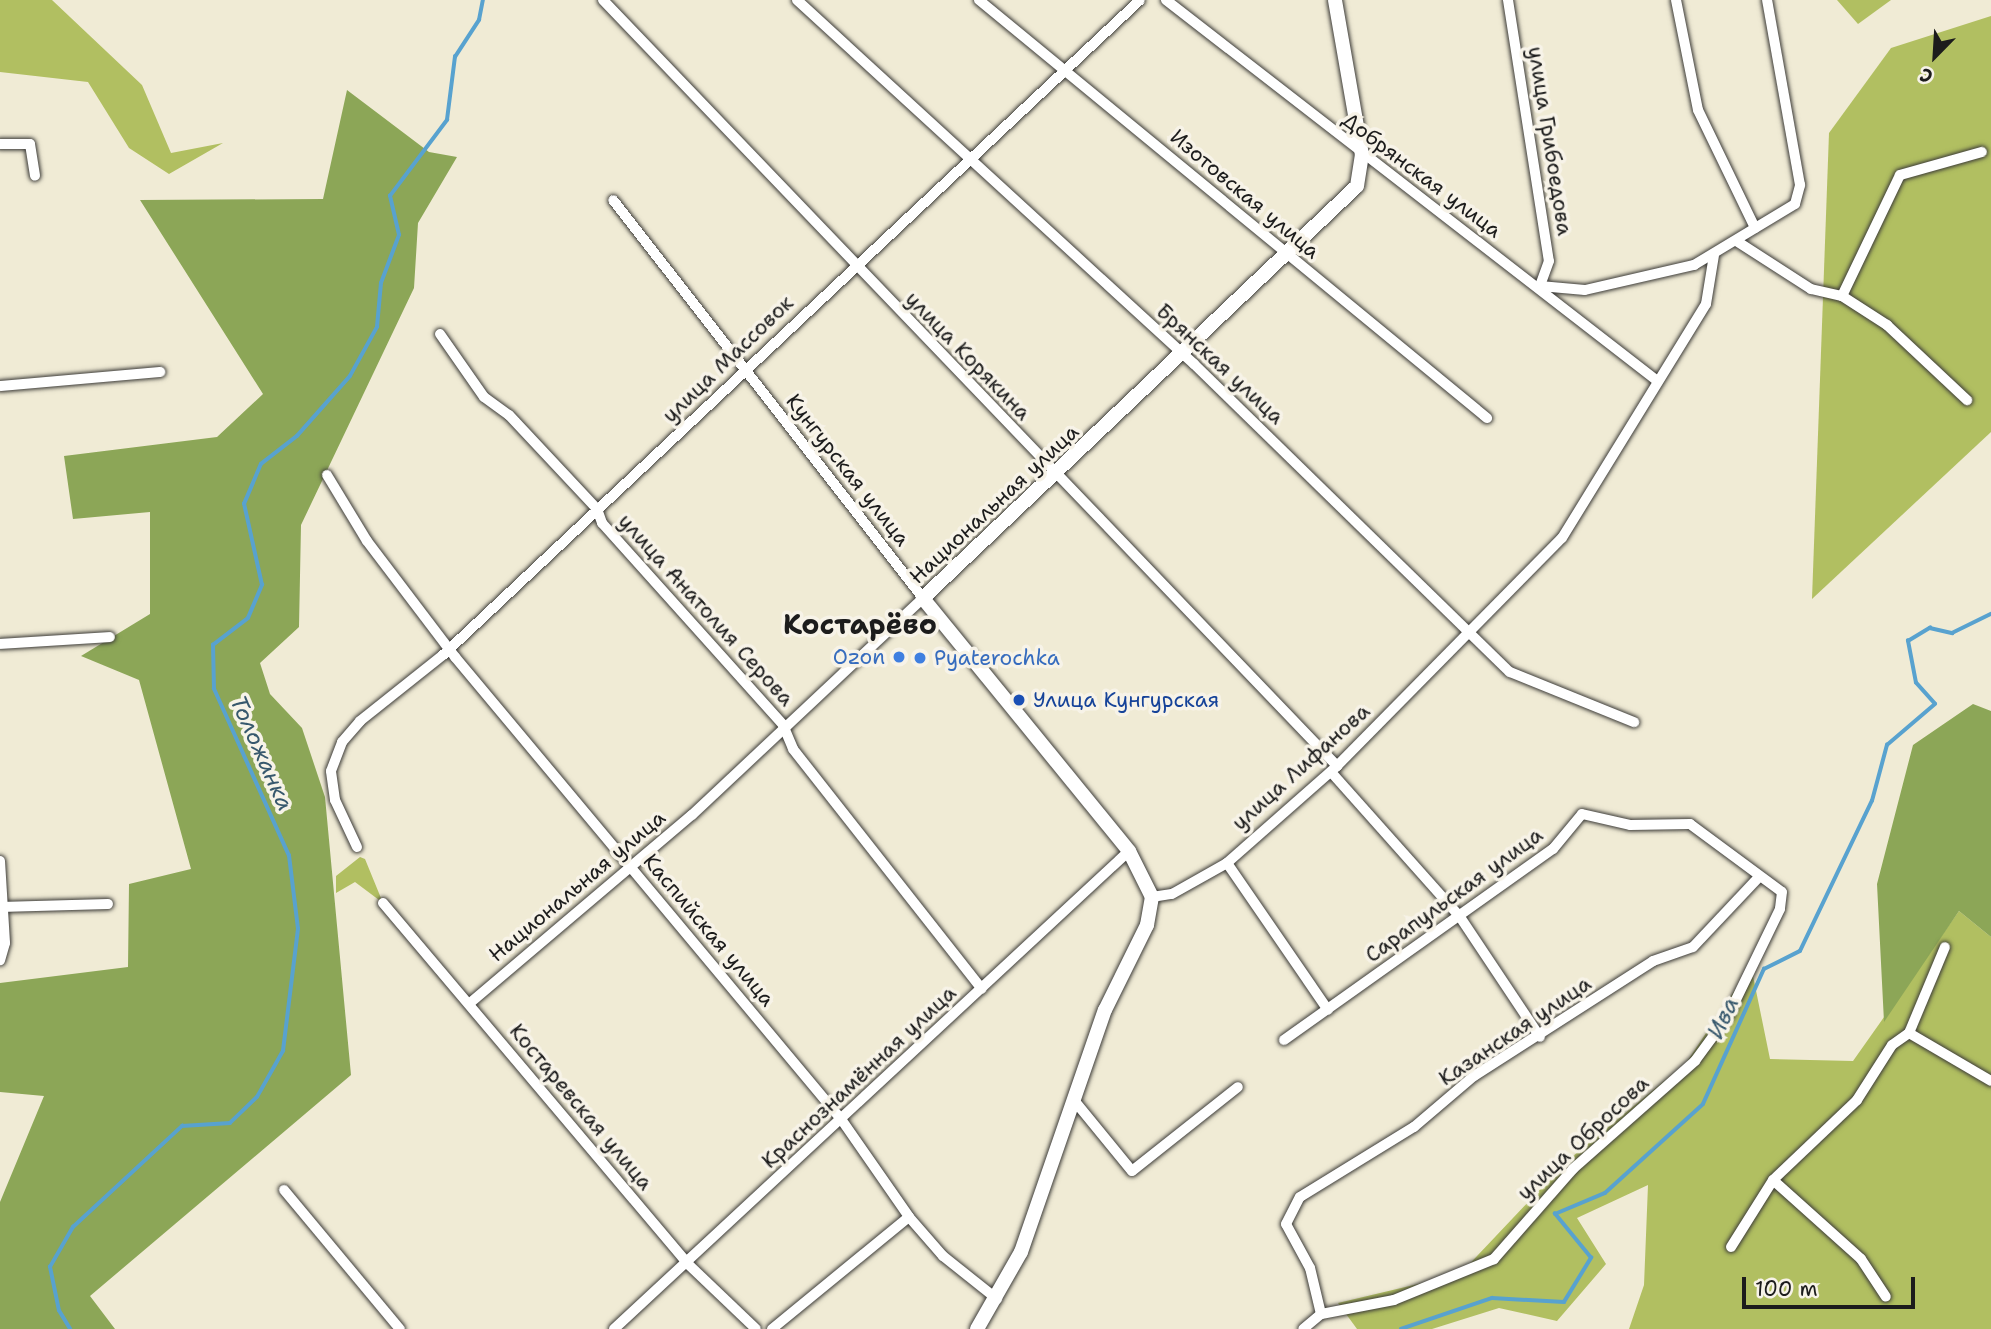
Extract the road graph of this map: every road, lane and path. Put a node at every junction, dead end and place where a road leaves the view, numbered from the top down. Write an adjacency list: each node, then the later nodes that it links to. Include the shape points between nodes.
1 (603, 0): 21 (street, улица Корякина)
2 (797, 0): 14 (street, Брянская улица)
3 (979, 0): 10 (street, Изотовская улица)
4 (1140, 0): 10 (street, улица Массовок)
5 (1166, 0): 13 (street, Добрянская улица)
6 (1335, 0): 13 (street)
7 (1508, 0): 22 (street, улица Грибоедова, via 1549,261)
8 (1676, 0): 17 (street, via 1698,110)
9 (1767, 0): 17 (street, via 1800,185 1795,204)
10 (1062, 70): 14 (street, улица Массовок); 19 (street, Изотовская улица)
11 (0, 144): 15 (street, via 30,144)
12 (1982, 152): 23 (street, via 1900,175)
13 (1362, 155): 19 (street, Национальная улица, via 1357,186); 22 (street, Добрянская улица)
14 (970, 156): 21 (street, улица Массовок); 25 (street, Брянская улица)
15 (35, 176)
16 (613, 201): 26 (street, Кунгурская улица)
17 (1755, 228): 18 (street)
18 (1738, 242): 20 (street); 23 (street, via 1811,289)
19 (1289, 254): 25 (street, Национальная улица); 31 (street, Изотовская улица)
20 (1714, 255): 22 (street, via 1585,290); 28 (street, улица Лифанова, via 1706,304)
21 (855, 266): 26 (street, улица Массовок); 33 (street, улица Корякина)
22 (1540, 286): 28 (street, Добрянская улица)
23 (1842, 296): 30 (street, via 1887,325)
24 (440, 334): 34 (street, улица Анатолия Серова, via 484,397 509,415)
25 (1183, 355): 33 (street, Национальная улица); 36 (street, Брянская улица)
26 (742, 368): 34 (street, улица Массовок); 35 (street, Кунгурская улица)
27 (160, 372): 29 (street)
28 (1656, 380): 36 (street, улица Лифанова, via 1562,538)
29 (0, 386)
30 (1967, 400)
31 (1487, 418)
32 (327, 475): 39 (street, Каспийская улица, via 367,541)
33 (1056, 476): 35 (street, Национальная улица); 42 (street, улица Корякина)
34 (597, 509): 39 (street, улица Массовок); 41 (street, улица Анатолия Серова, via 629,555)
35 (923, 598): 41 (street, Национальная улица); 44 (street, Кунгурская улица)
36 (1471, 635): 40 (street, Брянская улица, via 1510,672); 42 (street, улица Лифанова)
37 (110, 637): 38 (street)
38 (0, 644)
39 (449, 644): 43 (street, улица Массовок, via 342,742 331,771 335,800); 47 (street, Каспийская улица)
40 (1634, 722)
41 (783, 725): 47 (street, Национальная улица); 56 (street, улица Анатолия Серова, via 793,749)
42 (1334, 769): 46 (street, улица Лифанова); 53 (street, улица Корякина)
43 (357, 846)
44 (1129, 851): 49 (street, Кунгурская улица); 56 (street, Краснознамённая улица)
45 (0, 861): 52 (street)
46 (1227, 863): 49 (street, улица Лифанова, via 1172,894); 58 (street)
47 (633, 868): 57 (street, Национальная улица); 65 (street, Каспийская улица)
48 (1759, 877): 53 (street, Сарапульская улица, via 1690,824 1630,825 1582,814 1553,849); 60 (street, Казанская улица, via 1693,947 1653,961); 73 (street, улица Обросова, via 1782,892 1780,909 1728,1016 1695,1061 1573,1169 1494,1258 1394,1300)
49 (1152, 897): 64 (street, via 1147,925 1105,1010)
50 (108, 904): 52 (street)
51 (383, 904): 57 (street, Костаревская улица)
52 (1, 906): 55 (street)
53 (1460, 917): 58 (street, Сарапульская улица); 60 (street, улица Корякина)
54 (1945, 947): 59 (street)
55 (0, 960)
56 (982, 989): 65 (street, Краснознамённая улица)
57 (470, 1003): 70 (street, Костаревская улица)
58 (1328, 1010): 61 (street, Сарапульская улица)
59 (1909, 1033): 62 (street); 66 (street, via 1892,1045 1857,1100)
60 (1540, 1037): 73 (street, Казанская улица, via 1474,1076 1414,1127 1300,1197 1288,1214)
61 (1284, 1040)
62 (1991, 1081)
63 (1238, 1087): 64 (street, via 1132,1171)
64 (1073, 1099): 72 (street, via 1021,1252)
65 (841, 1119): 68 (street, Каспийская улица); 70 (street, Краснознамённая улица)
66 (1773, 1180): 69 (street); 71 (street, via 1861,1259)
67 (284, 1190): 74 (street)
68 (909, 1217): 72 (street, Каспийская улица); 77 (street)
69 (1731, 1247)
70 (687, 1263): 75 (street, Краснознамённая улица); 76 (street, Костаревская улица)
71 (1886, 1297)
72 (997, 1299): 78 (street)
73 (1321, 1314): 79 (street, улица Обросова)
74 (400, 1329)
75 (614, 1329)
76 (756, 1329)
77 (772, 1329)
78 (977, 1329)
79 (1303, 1329)

